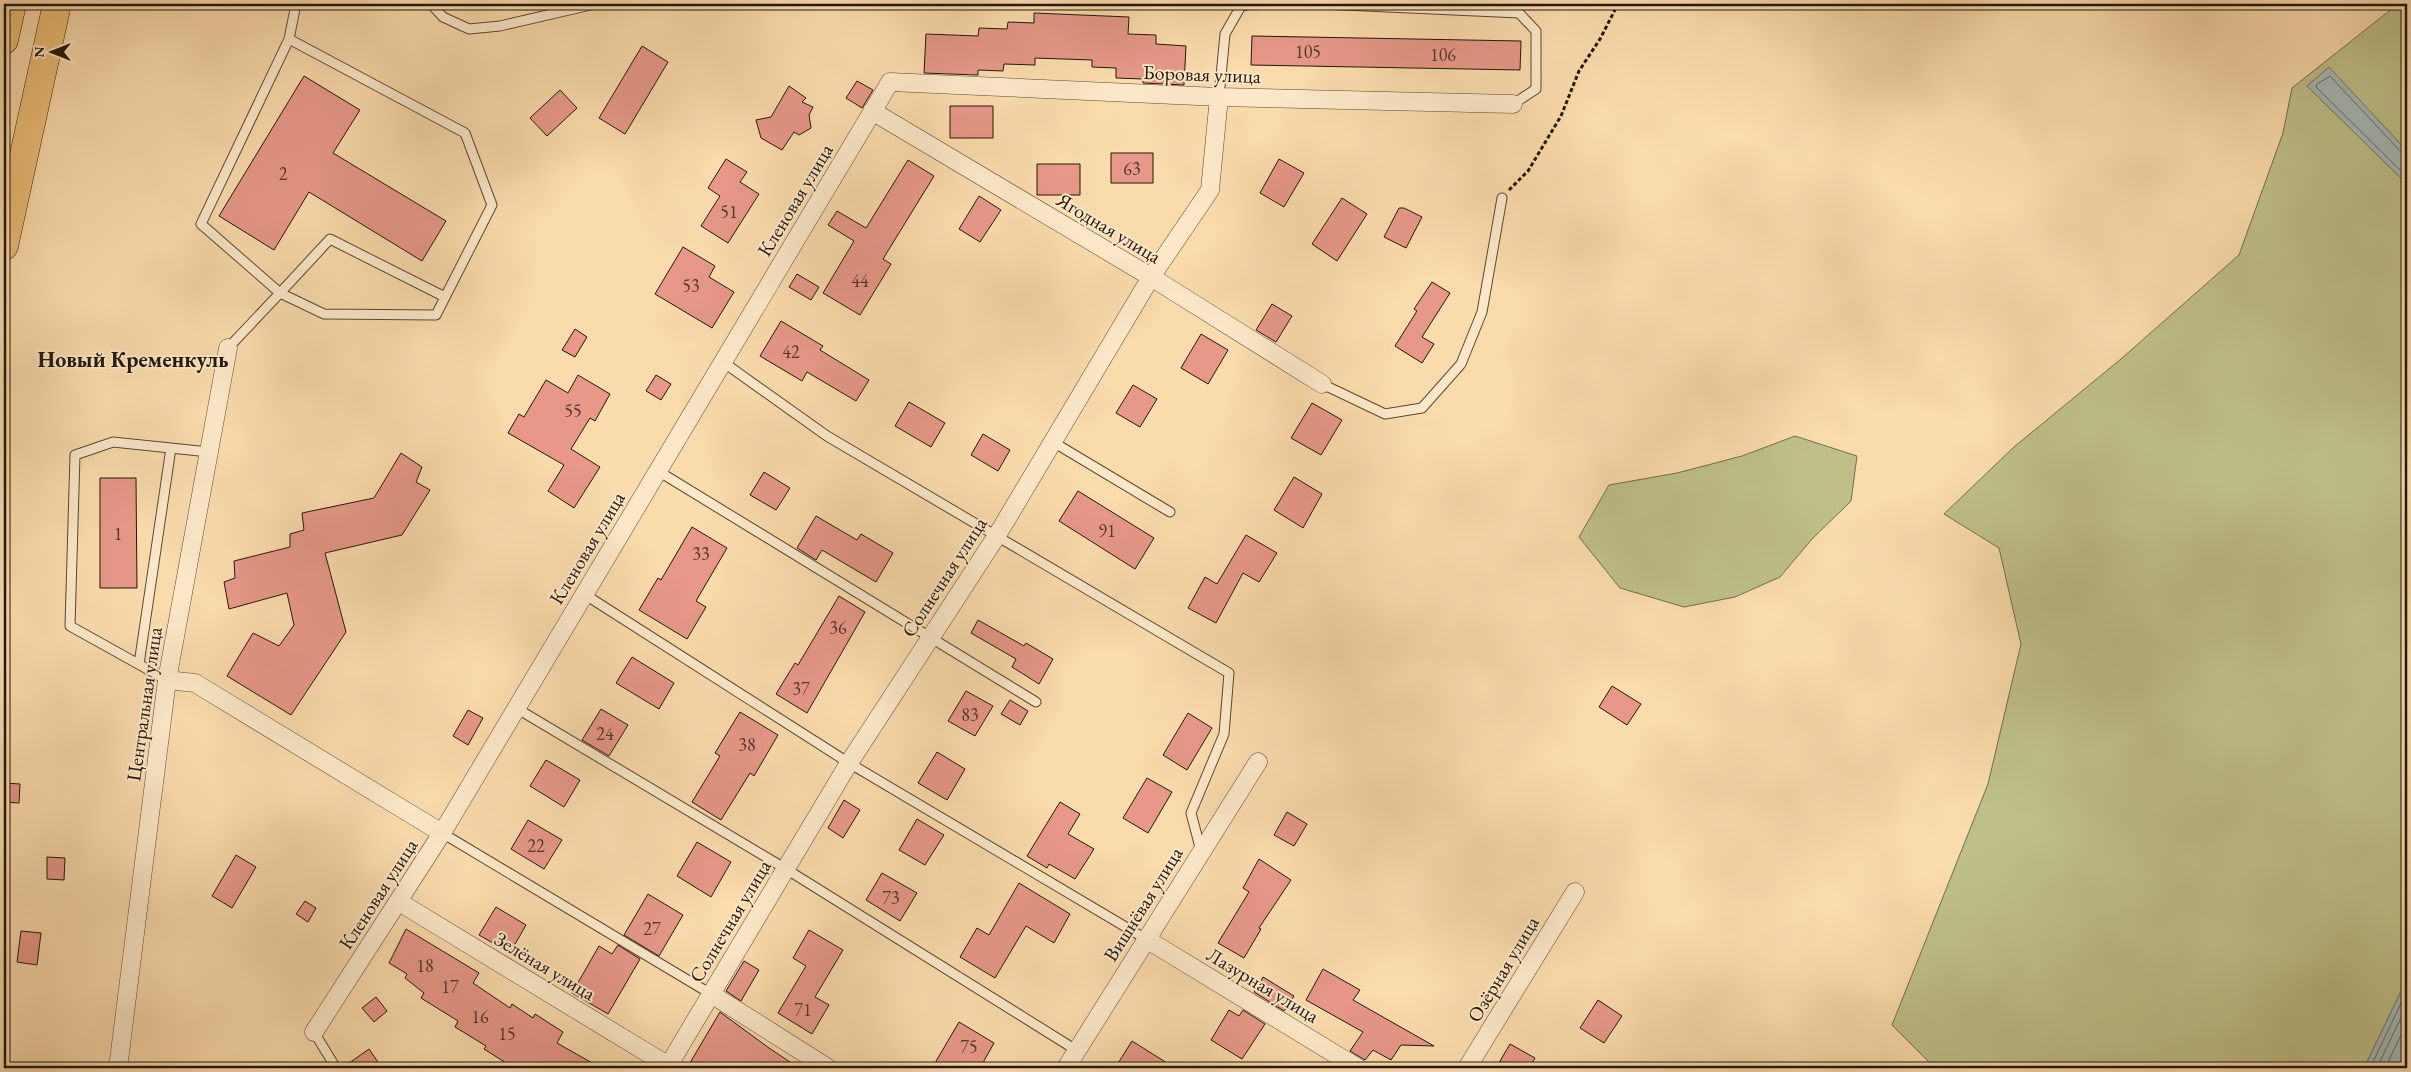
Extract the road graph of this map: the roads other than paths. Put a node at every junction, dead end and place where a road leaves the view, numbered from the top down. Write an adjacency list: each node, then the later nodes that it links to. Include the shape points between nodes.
1 (12, 4): 9 (main road)
2 (57, 4): 15 (main road)
3 (296, 4): 8 (lane)
4 (431, 4): 5 (lane, via 443,17 469,29 500,26)
5 (594, 4)
6 (1251, 4): 11 (lane, via 1240,6 1225,34)
7 (1322, 4): 12 (lane, via 1519,13 1536,31 1536,89)
8 (290, 39): 17 (lane, via 201,224); 18 (lane, via 465,133 492,205)
9 (4, 40)
10 (890, 82): 11 (street, Боровая улица); 13 (street, Кленовая улица)
11 (1219, 97): 12 (street, Боровая улица); 16 (street, Солнечная улица, via 1210,190)
12 (1513, 104)
13 (872, 112): 16 (street, Ягодная улица); 20 (street, Кленовая улица)
14 (1502, 198): 21 (lane, via 1482,312 1461,364 1422,408 1385,414)
15 (4, 246)
16 (1151, 277): 21 (street, Ягодная улица); 22 (street, Солнечная улица)
17 (280, 293): 18 (lane, via 324,314 436,315); 18 (lane, via 330,239); 19 (lane)
18 (445, 297)
19 (228, 348): 24 (street, Центральная улица)
20 (723, 362): 25 (street, Кленовая улица); 27 (lane, via 827,436)
21 (1322, 384)
22 (1053, 442): 26 (lane); 27 (street, Солнечная улица)
23 (171, 448): 24 (lane); 30 (lane); 30 (lane, via 113,442 75,455 70,626)
24 (209, 452): 31 (street, Центральная улица)
25 (658, 471): 28 (street, Кленовая улица); 29 (lane)
26 (1170, 512)
27 (996, 537): 29 (street, Солнечная улица); 37 (lane, via 1229,673 1224,734 1191,813)
28 (584, 594): 33 (street, Кленовая улица); 35 (lane)
29 (930, 638): 32 (lane); 35 (street, Солнечная улица)
30 (139, 664): 31 (lane)
31 (167, 680): 36 (street, via 195,683); 46 (street, Центральная улица)
32 (1036, 702)
33 (516, 708): 36 (street, Кленовая улица); 38 (lane)
34 (1258, 762): 37 (street, Вишнёвая улица)
35 (849, 763): 38 (street, Солнечная улица); 41 (lane)
36 (442, 833): 40 (street, Кленовая улица); 42 (lane)
37 (1201, 851): 41 (street, Вишнёвая улица)
38 (786, 869): 42 (street, Солнечная улица); 44 (lane)
39 (1575, 892): 51 (street, Озёрная улица)
40 (399, 902): 43 (street, Кленовая улица); 45 (street, Зелёная улица)
41 (1146, 939): 44 (street, Вишнёвая улица); 50 (street, Лазурная улица)
42 (711, 994): 45 (street, Солнечная улица); 48 (street)
43 (314, 1032): 47 (lane)
44 (1076, 1050): 49 (street, Вишнёвая улица)
45 (668, 1067)
46 (118, 1068)
47 (336, 1068)
48 (828, 1068)
49 (1066, 1068)
50 (1358, 1068)
51 (1467, 1068)

